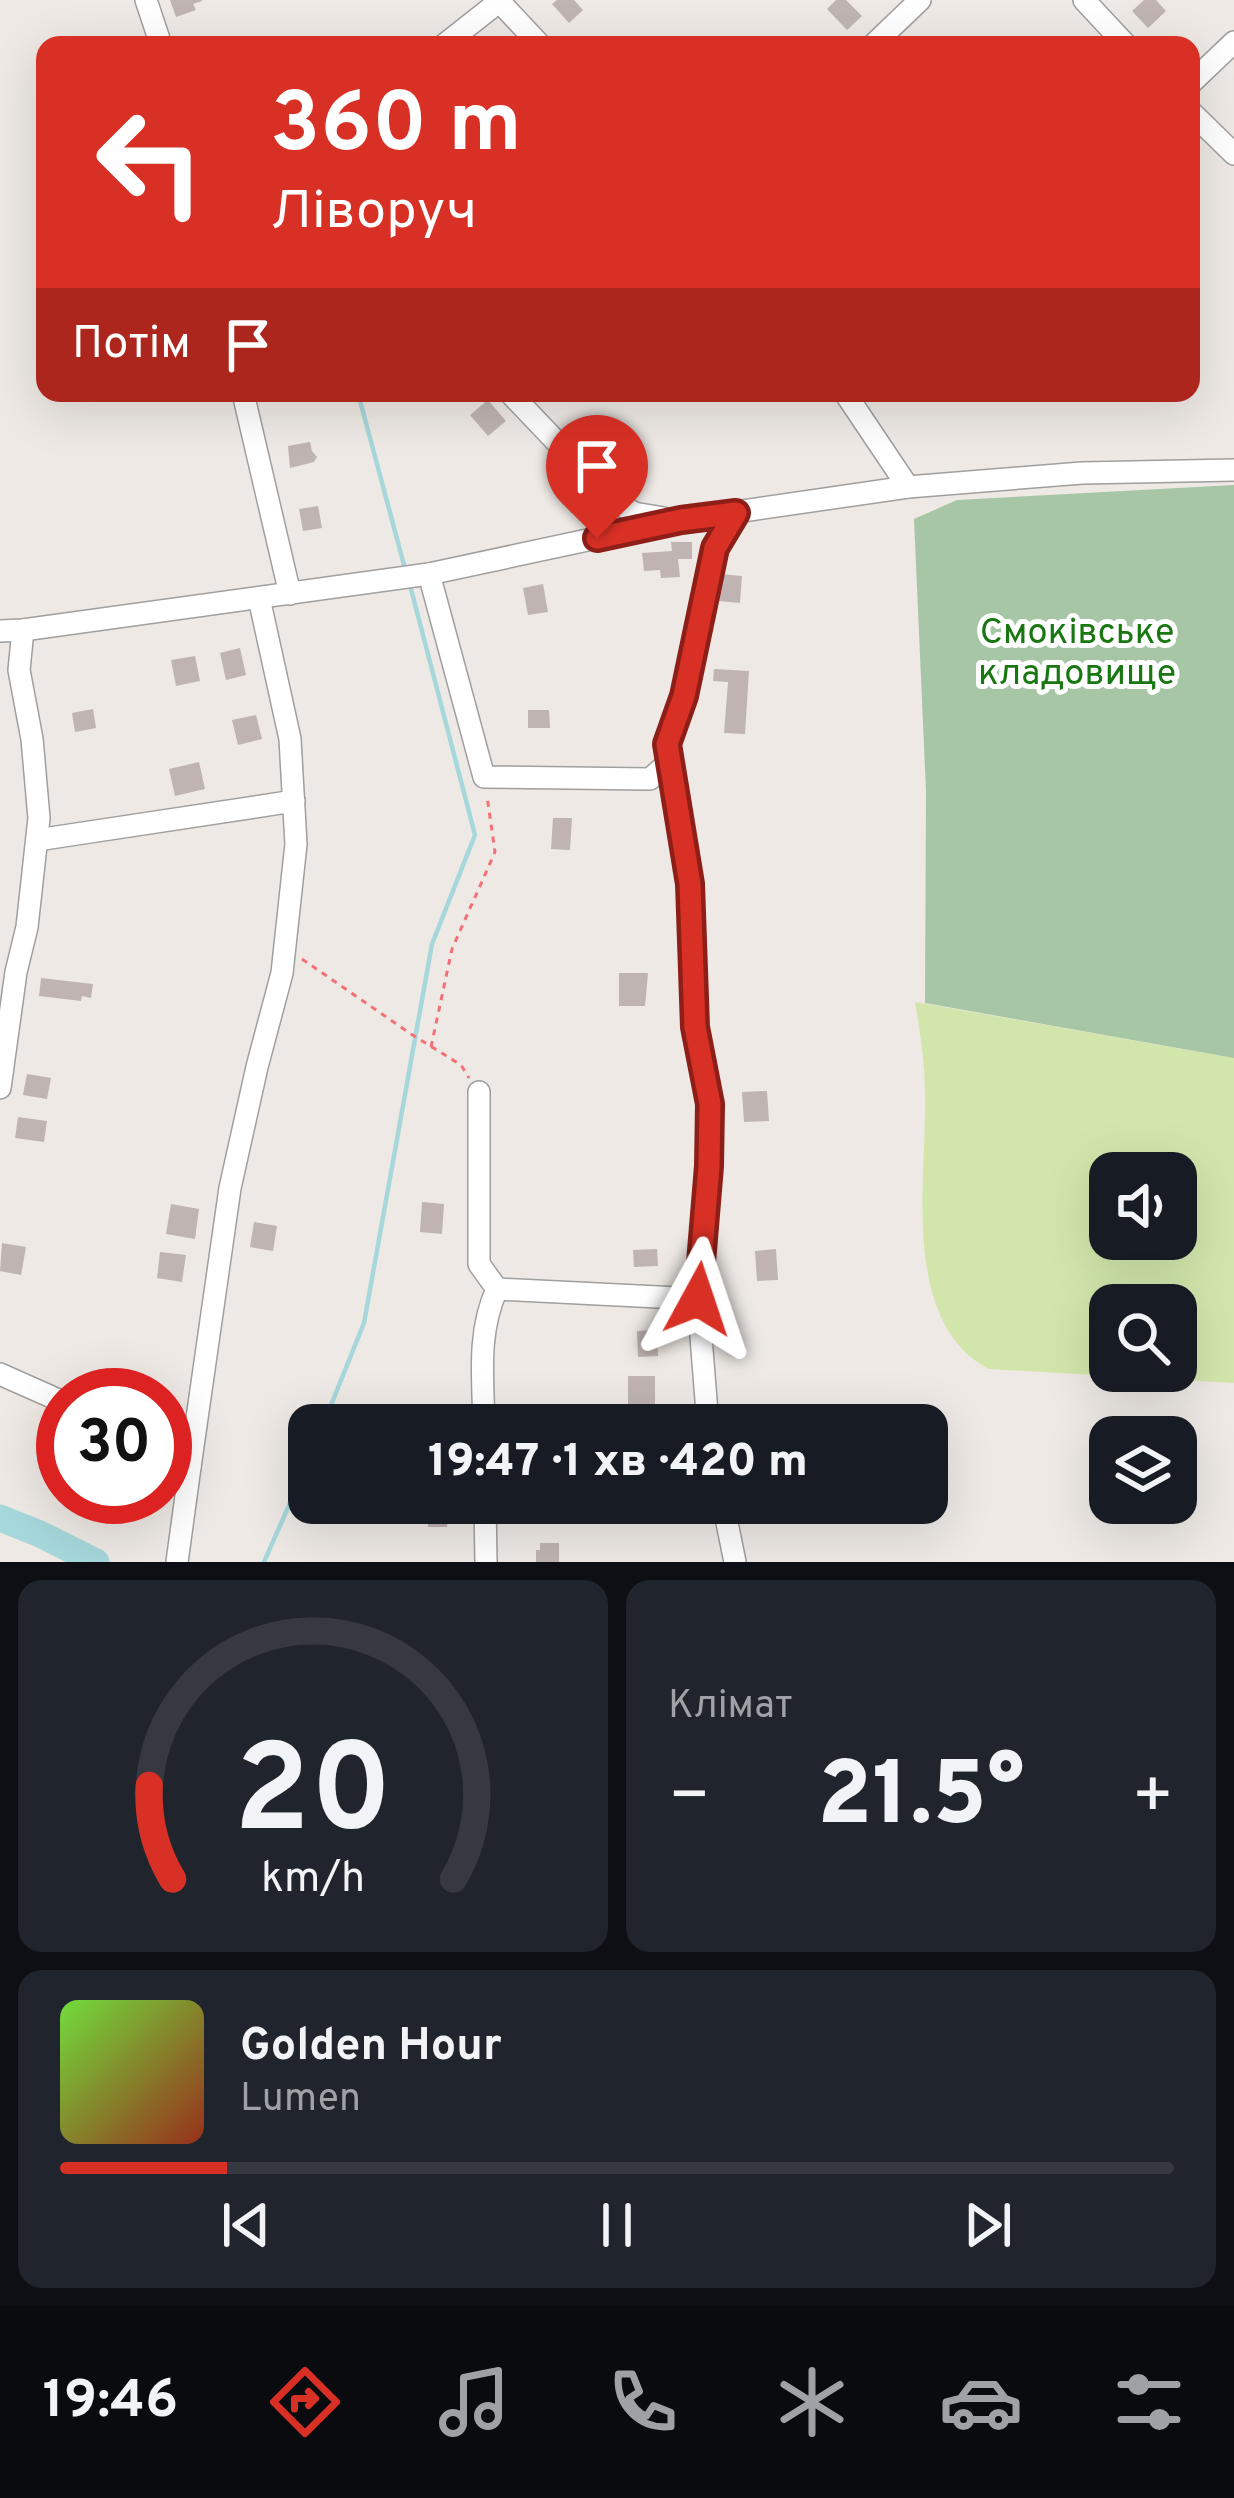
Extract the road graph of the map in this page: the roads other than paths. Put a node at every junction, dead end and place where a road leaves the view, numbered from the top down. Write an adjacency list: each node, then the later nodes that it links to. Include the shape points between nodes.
1 (146, 0): 5 (street)
2 (500, 0): 6 (street); 7 (street)
3 (920, 0): 8 (street)
4 (1084, 0): 9 (street)
5 (158, 36)
6 (455, 36)
7 (532, 36)
8 (882, 36)
9 (1118, 36)
10 (1234, 42): 11 (street)
11 (1200, 74)
12 (1200, 121): 13 (street)
13 (1234, 154)
14 (245, 402): 22 (street)
15 (519, 402): 20 (street, via 610,498 634,513)
16 (851, 402): 18 (street)
17 (1234, 470): 18 (street)
18 (908, 487): 19 (street)
19 (736, 513): 20 (street); 25 (street, via 715,548 667,744)
20 (681, 520): 21 (street)
21 (429, 574): 22 (street); 25 (street, via 484,777 650,779)
22 (290, 594): 23 (street)
23 (259, 598): 24 (street); 26 (street, via 290,739)
24 (12, 630): 27 (street, via 32,739)
25 (670, 761): 32 (street, via 710,1104)
26 (294, 801): 27 (street); 37 (street, via 286,948 230,1188)
27 (37, 840): 28 (street, via 27,927)
28 (8, 975): 29 (street)
29 (0, 1088)
30 (479, 1092): 31 (street, via 479,1264)
31 (497, 1289): 32 (street); 35 (street, via 482,1338)
32 (698, 1299): 36 (street)
33 (0, 1374): 34 (street)
34 (36, 1390)
35 (484, 1404)
36 (706, 1404)
37 (192, 1453)
38 (182, 1524): 41 (street)
39 (485, 1524): 42 (street)
40 (727, 1524): 43 (street)
41 (177, 1562)
42 (486, 1562)
43 (735, 1562)

